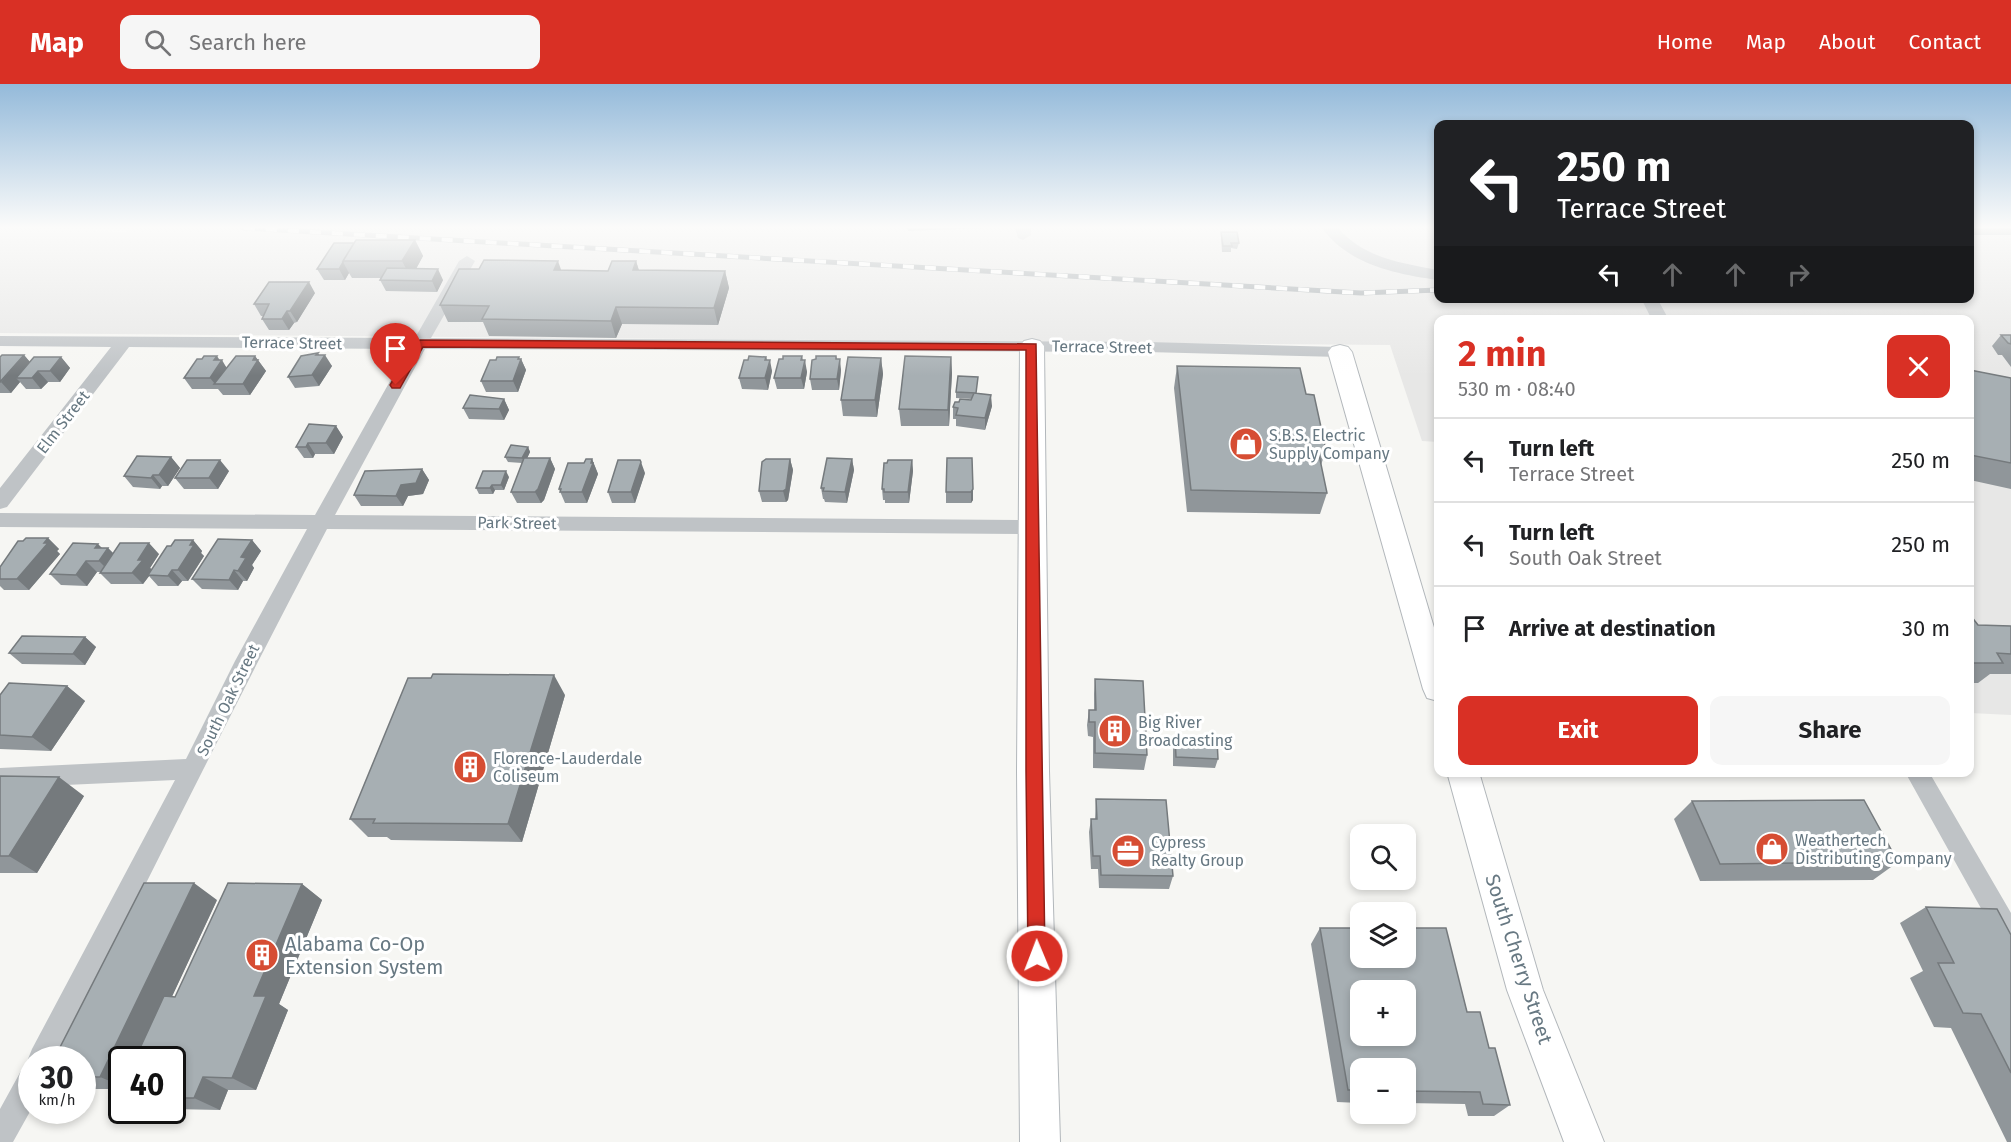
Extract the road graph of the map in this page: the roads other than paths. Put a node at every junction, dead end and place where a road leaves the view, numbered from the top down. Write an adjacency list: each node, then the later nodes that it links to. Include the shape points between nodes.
1 (457, 277): 4 (street, South Oak Street)
2 (0, 341): 3 (street, Terrace Street)
3 (125, 341): 4 (street, Terrace Street); 7 (street, Elm Street)
4 (420, 344): 5 (street, Terrace Street); 9 (street, South Oak Street)
5 (1032, 346): 6 (street, Terrace Street); 10 (street)
6 (1340, 352): 11 (street)
7 (0, 502)
8 (0, 520): 9 (street, Park Street)
9 (319, 524): 10 (street, Park Street); 12 (street, South Oak Street)
10 (1033, 527): 20 (street)
11 (1434, 675)
12 (193, 769): 15 (street); 17 (street, South Oak Street)
13 (1464, 777): 21 (street, South Cherry Street, via 1525,990)
14 (1919, 777): 16 (street)
15 (0, 778)
16 (2011, 938)
17 (49, 1046)
18 (18, 1104): 19 (street)
19 (0, 1137)
20 (1040, 1142)
21 (1584, 1142)

